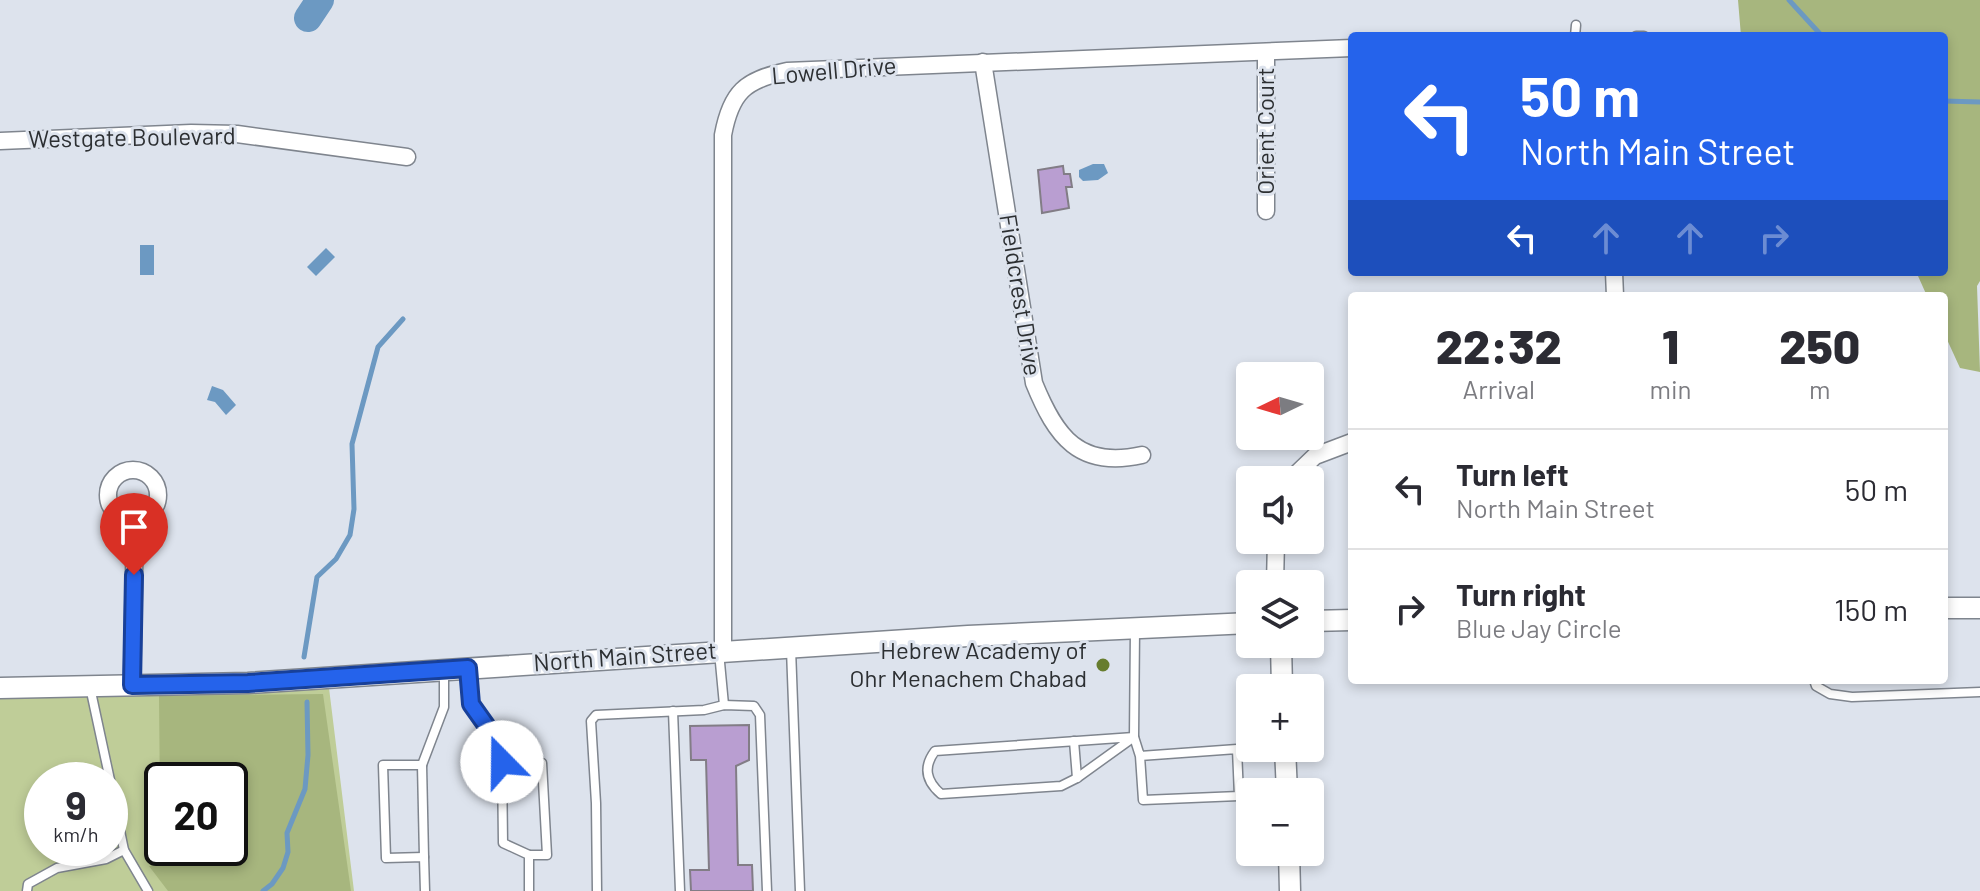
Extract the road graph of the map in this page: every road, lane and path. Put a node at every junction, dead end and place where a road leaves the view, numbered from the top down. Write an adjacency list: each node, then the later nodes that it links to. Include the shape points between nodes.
1 (1576, 25): 2 (lane)
2 (1575, 32)
3 (1348, 48): 4 (street, Lowell Drive)
4 (1266, 52): 5 (street, Lowell Drive); 8 (street, Orient Court)
5 (983, 62): 10 (street, Fieldcrest Drive, via 1034,383 1044,408 1082,452 1098,459); 20 (street, Lowell Drive, via 787,71 762,76 740,89 727,110)
6 (0, 141): 7 (street, Westgate Boulevard, via 237,134)
7 (407, 157)
8 (1266, 211)
9 (1348, 444): 11 (street, via 1315,456)
10 (1142, 455)
11 (1305, 466)
12 (135, 520): 24 (street)
13 (1948, 608): 14 (street)
14 (1980, 608)
15 (1348, 620): 16 (street)
16 (1324, 621)
17 (1236, 624): 18 (street, North Main Street)
18 (1135, 628): 19 (street, North Main Street); 30 (lane)
19 (791, 649): 20 (street, North Main Street); 49 (lane)
20 (721, 651): 21 (street, North Main Street); 28 (lane)
21 (468, 668): 22 (street, North Main Street); 34 (lane, via 471,704 505,752)
22 (444, 669): 24 (street, North Main Street); 35 (lane, via 444,707)
23 (1815, 684): 27 (lane, via 1830,694 1852,697)
24 (132, 685): 25 (street, North Main Street)
25 (90, 686): 26 (street, North Main Street); 33 (lane)
26 (0, 688)
27 (1980, 692)
28 (724, 705): 29 (lane); 48 (lane, via 754,706 760,715)
29 (673, 711): 46 (lane, via 596,715 591,721); 47 (lane)
30 (1134, 737): 31 (lane); 32 (lane); 36 (lane)
31 (1074, 741): 36 (lane); 36 (lane, via 935,751 927,774 941,794 1061,786)
32 (1140, 756): 32 (lane, via 1237,749 1239,796 1143,800)
33 (106, 762)
34 (502, 762): 37 (lane, via 503,843); 37 (lane, via 542,763 547,855)
35 (422, 765): 39 (lane); 39 (lane, via 383,765 386,858)
36 (1077, 778)
37 (529, 855): 45 (lane)
38 (128, 857): 43 (lane)
39 (424, 857): 44 (lane)
40 (68, 866): 42 (lane, via 28,884)
41 (1289, 866): 50 (street)
42 (27, 891)
43 (148, 891)
44 (425, 891)
45 (529, 891)
46 (597, 891)
47 (680, 891)
48 (767, 891)
49 (800, 891)
50 (1290, 891)

